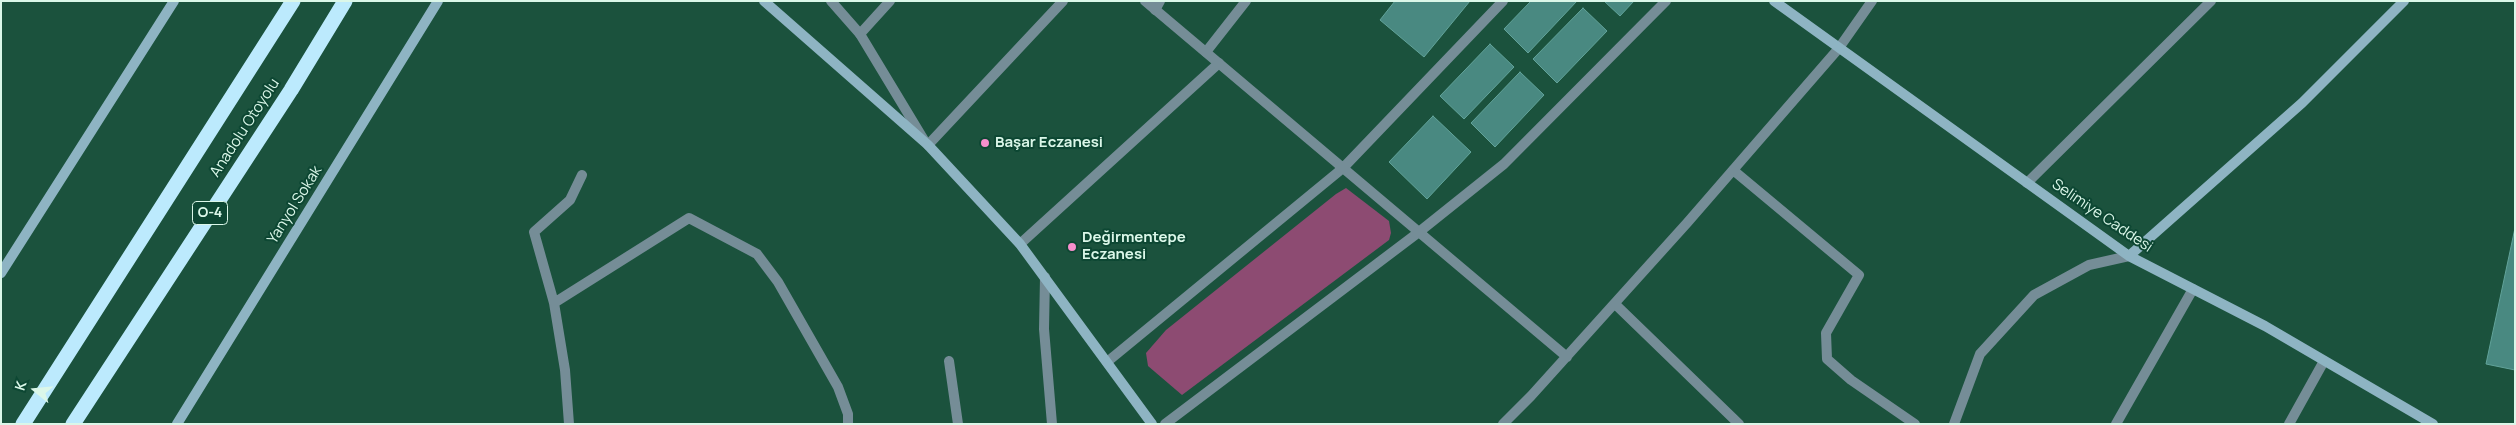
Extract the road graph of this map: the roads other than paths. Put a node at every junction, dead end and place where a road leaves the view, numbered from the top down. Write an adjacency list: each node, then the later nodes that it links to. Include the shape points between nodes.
1 (174, 1): 30 (street)
2 (293, 1): 39 (highway, Anadolu Otoyolu)
3 (345, 1): 40 (highway, Anadolu Otoyolu / O-4, via 291,90)
4 (438, 1): 41 (street, Yanyol Sokak)
5 (764, 1): 22 (street)
6 (832, 1): 18 (street)
7 (890, 1): 18 (street)
8 (1062, 1): 22 (street)
9 (1145, 1): 17 (street)
10 (1246, 1): 20 (street)
11 (1503, 1): 23 (street)
12 (1666, 1): 27 (street, via 1504,164)
13 (1774, 1): 19 (street, Selimiye Caddesi)
14 (1872, 1): 19 (street)
15 (2211, 1): 26 (street)
16 (2404, 1): 29 (street, via 2302,103)
17 (1158, 5): 20 (street)
18 (860, 34): 22 (street)
19 (1839, 48): 24 (street); 26 (street, Selimiye Caddesi)
20 (1206, 52): 21 (street)
21 (1219, 63): 23 (street); 28 (street)
22 (928, 145): 28 (street)
23 (1343, 168): 27 (street); 38 (street)
24 (1733, 170): 34 (street); 50 (street, via 1859,276 1826,333 1827,359 1851,380)
25 (582, 175): 33 (street, via 570,200 534,232)
26 (2028, 183): 29 (street, Selimiye Caddesi)
27 (1419, 232): 35 (street); 47 (street)
28 (1020, 244): 31 (street)
29 (2129, 256): 32 (street, Selimiye Caddesi); 51 (street, via 2089,265 2034,295 1980,354)
30 (1, 272)
31 (1045, 277): 38 (street); 45 (street, via 1044,329)
32 (2193, 289): 36 (street, Selimiye Caddesi); 52 (street)
33 (554, 303): 42 (street, via 565,370); 43 (street, via 689,218 757,254 778,282 838,387 848,414)
34 (1614, 304): 35 (street); 49 (street)
35 (1567, 357): 48 (street)
36 (2324, 361): 53 (street); 54 (street, Selimiye Caddesi)
37 (949, 362): 44 (street)
38 (1107, 362): 46 (street)
39 (23, 424)
40 (73, 424)
41 (177, 424)
42 (569, 424)
43 (848, 424)
44 (958, 424)
45 (1052, 424)
46 (1152, 424)
47 (1165, 424)
48 (1503, 424)
49 (1739, 424)
50 (1915, 424)
51 (1954, 424)
52 (2116, 424)
53 (2289, 424)
54 (2433, 424)

